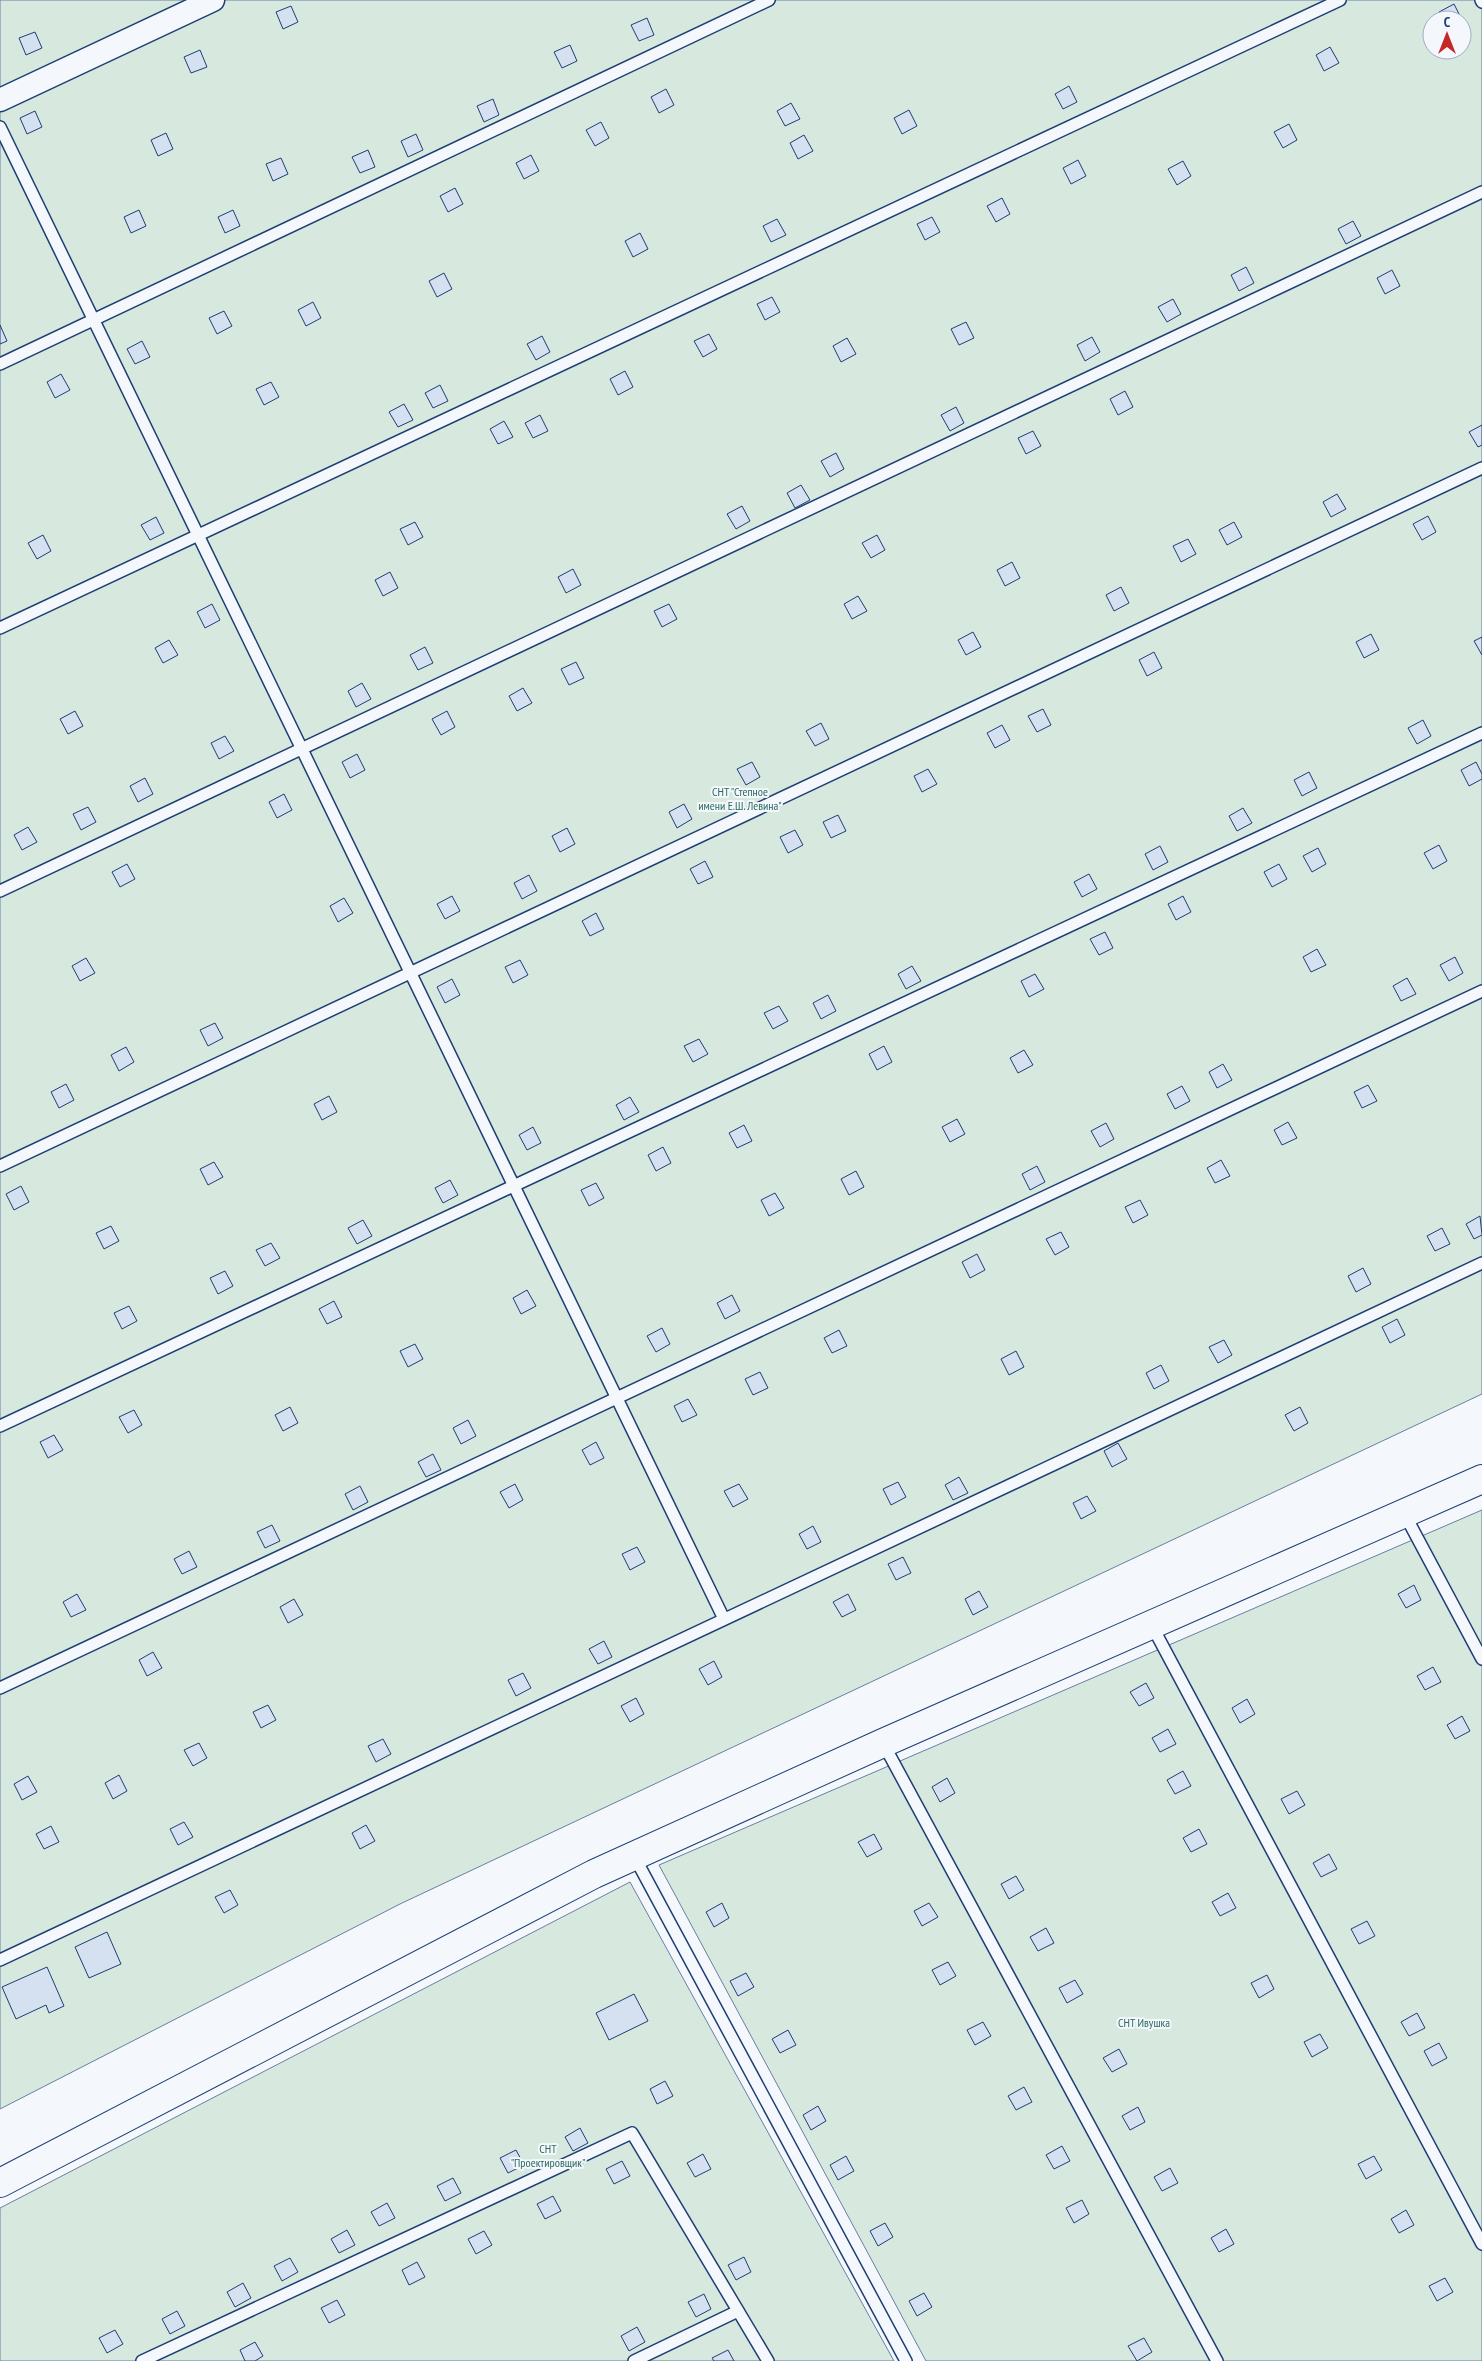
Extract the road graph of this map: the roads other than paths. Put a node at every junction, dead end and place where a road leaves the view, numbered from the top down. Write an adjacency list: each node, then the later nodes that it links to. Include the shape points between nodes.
1 (213, 0): 4 (street)
2 (769, 0): 7 (lane)
3 (1340, 0): 10 (lane)
4 (0, 100)
5 (0, 127): 7 (lane)
6 (1482, 192): 13 (lane)
7 (94, 320): 8 (lane); 10 (lane)
8 (0, 364)
9 (1482, 468): 15 (lane)
10 (198, 535): 11 (lane); 13 (lane)
11 (0, 628)
12 (1482, 733): 18 (lane)
13 (302, 749): 14 (lane); 15 (lane)
14 (0, 892)
15 (410, 973): 17 (lane); 18 (lane)
16 (1482, 991): 20 (lane)
17 (0, 1166)
18 (513, 1186): 20 (lane); 21 (lane)
19 (1482, 1262): 24 (lane)
20 (616, 1398): 24 (lane); 27 (lane)
21 (0, 1426)
22 (1482, 1479): 23 (street)
23 (1404, 1513): 25 (street); 26 (lane)
24 (724, 1619): 30 (lane)
25 (1150, 1624): 28 (street); 32 (lane)
26 (1482, 1659)
27 (0, 1688)
28 (883, 1743): 29 (street); 38 (lane)
29 (634, 1856): 31 (street); 37 (lane)
30 (0, 1960)
31 (0, 2183)
32 (1482, 2244)
33 (738, 2311): 34 (lane, via 632,2134); 35 (lane); 36 (lane)
34 (142, 2361)
35 (634, 2361)
36 (768, 2361)
37 (906, 2361)
38 (1217, 2361)

